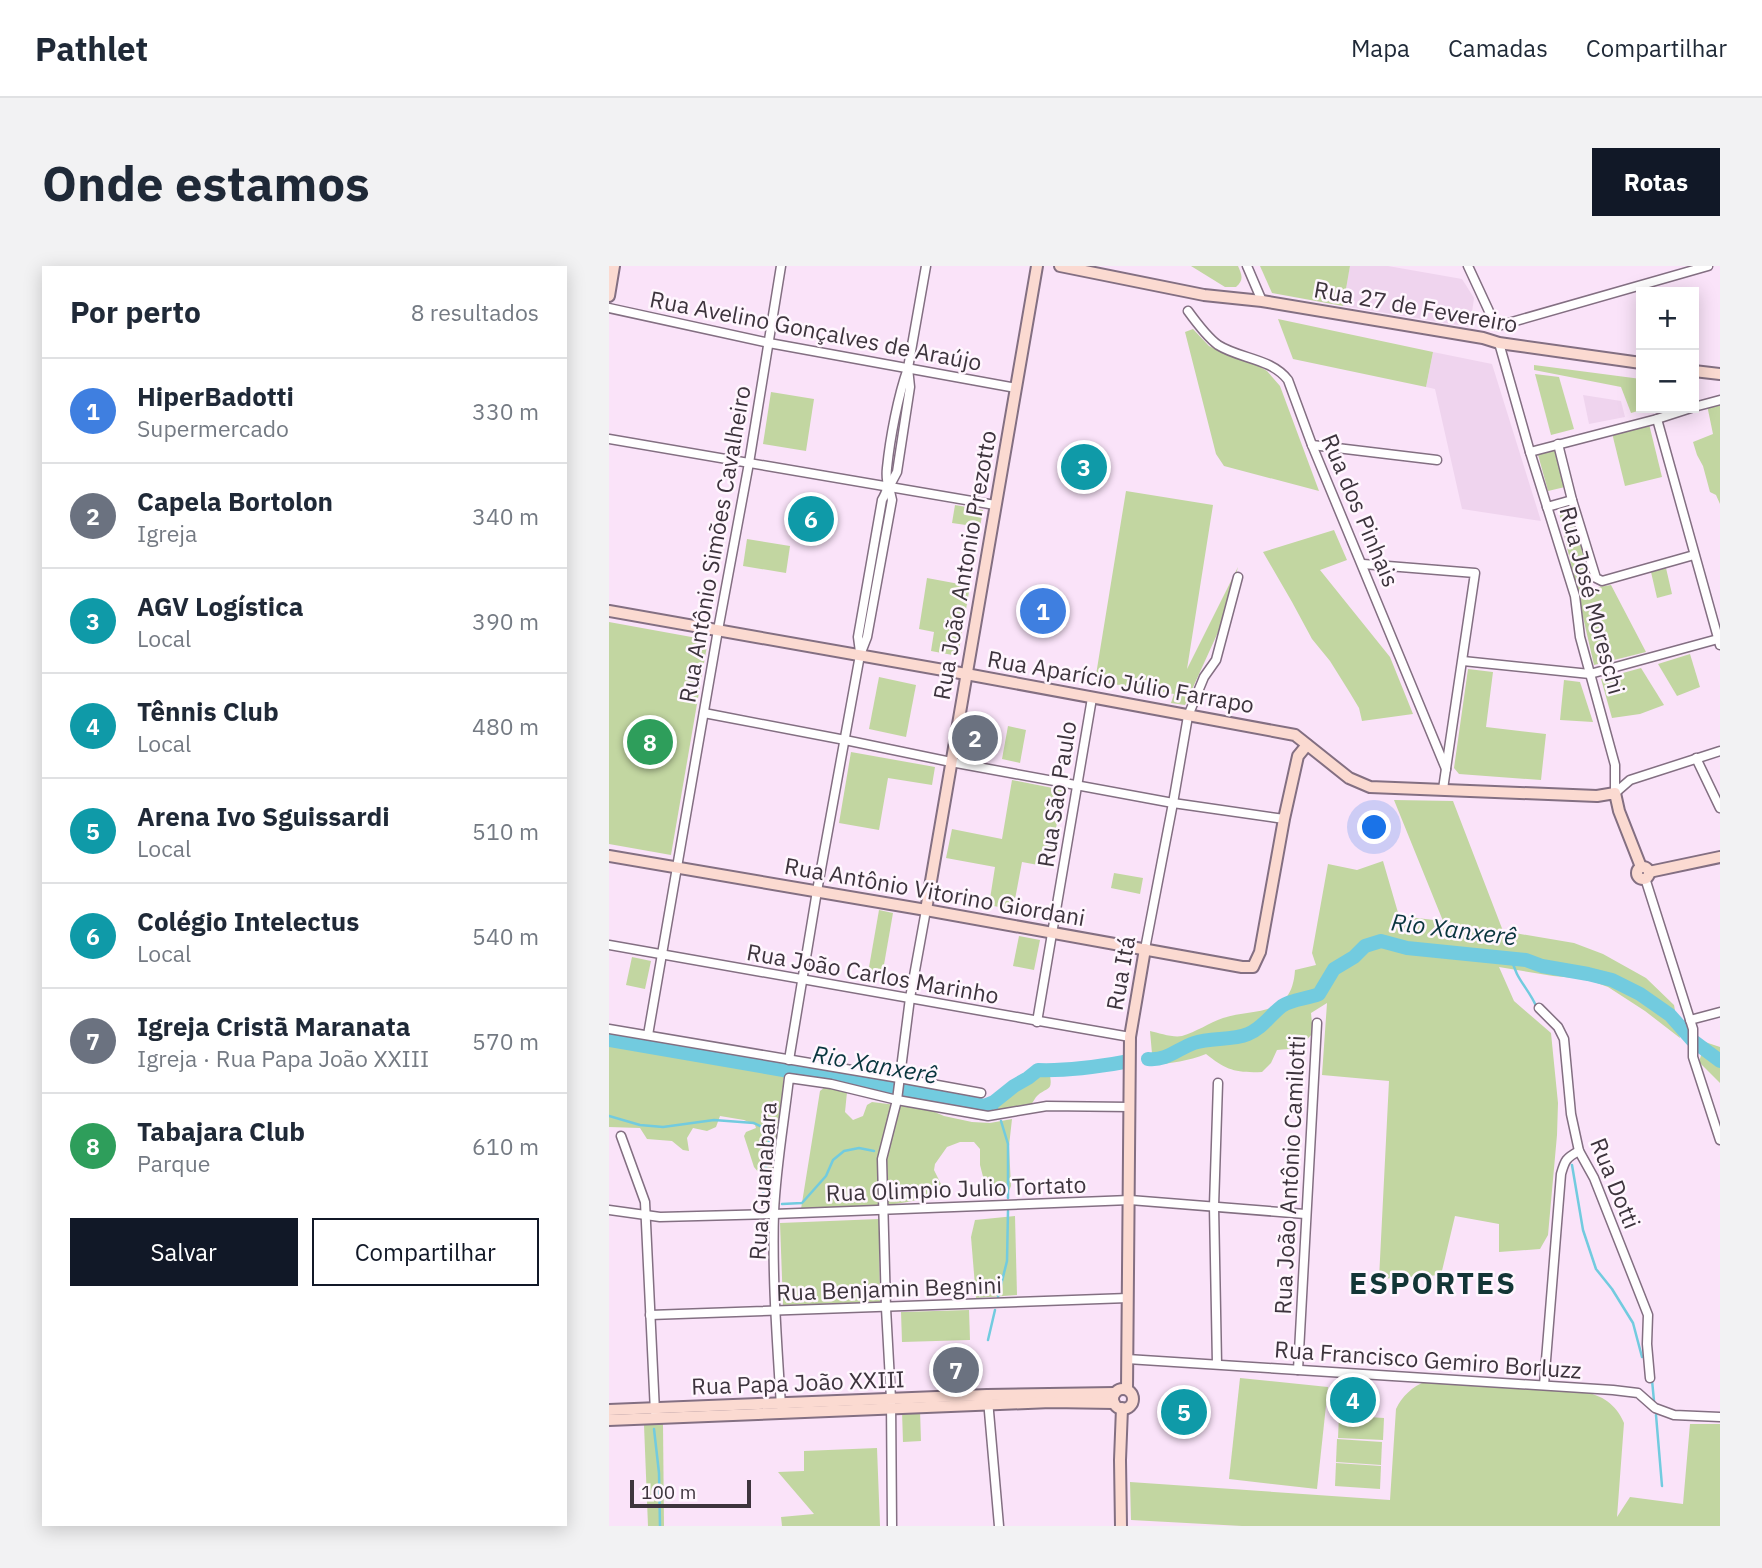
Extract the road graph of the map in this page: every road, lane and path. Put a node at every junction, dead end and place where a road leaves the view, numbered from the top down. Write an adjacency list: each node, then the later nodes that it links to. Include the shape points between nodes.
1 (614, 266): 9 (street)
2 (781, 266): 15 (street, Rua Antônio Simões Cavalheiro)
3 (926, 266): 18 (street)
4 (1037, 266): 21 (street, Rua João Antonio Prezotto)
5 (1060, 266): 10 (street, Rua 27 de Fevereiro, via 1204,295)
6 (1247, 266): 10 (street)
7 (1468, 266): 13 (street)
8 (1708, 266): 13 (street, via 1498,326)
9 (609, 296)
10 (1262, 301): 14 (street, Rua 27 de Fevereiro)
11 (609, 308): 15 (street, Rua Avelino Gonçalves de Araújo)
12 (1188, 311): 27 (street, Rua dos Pinhais, via 1218,344 1283,374)
13 (1490, 315): 14 (street)
14 (1483, 338): 16 (street, Rua 27 de Fevereiro)
15 (769, 343): 18 (street, Rua Avelino Gonçalves de Araújo); 31 (street, Rua Antônio Simões Cavalheiro)
16 (1499, 343): 17 (street, Rua 27 de Fevereiro); 29 (street, Rua José Moreschi)
17 (1636, 362)
18 (908, 368): 21 (street, Rua Avelino Gonçalves de Araújo); 32 (street, via 910,387 896,444 897,471)
19 (1699, 372): 20 (street)
20 (1720, 374)
21 (1016, 388): 34 (street, Rua João Antonio Prezotto)
22 (1720, 400): 23 (street)
23 (1699, 405)
24 (1674, 413): 25 (street)
25 (1657, 419): 28 (street); 38 (street)
26 (609, 439): 31 (street)
27 (1313, 444): 30 (street); 39 (street, Rua dos Pinhais)
28 (1558, 444): 29 (street); 33 (street)
29 (1529, 452): 35 (street, Rua José Moreschi)
30 (1437, 460)
31 (749, 463): 32 (street); 43 (street, Rua Antônio Simões Cavalheiro)
32 (889, 487): 34 (street); 36 (street); 37 (street, via 892,500)
33 (1573, 500): 35 (street); 38 (street, via 1596,578 1602,581)
34 (995, 505): 47 (street, Rua João Antonio Prezotto)
35 (1547, 507): 48 (street, Rua José Moreschi, via 1575,596)
36 (876, 533): 37 (street); 40 (street)
37 (885, 535): 40 (street)
38 (1694, 555): 44 (street)
39 (1363, 564): 46 (street, via 1475,573); 57 (street, Rua dos Pinhais)
40 (874, 571): 45 (street, via 867,637)
41 (1238, 577): 51 (street, Rua Itá, via 1216,660)
42 (609, 611): 43 (street, Rua Aparício Júlio Farrapo)
43 (718, 630): 45 (street, Rua Aparício Júlio Farrapo); 50 (street, Rua Antônio Simões Cavalheiro)
44 (1719, 642): 48 (street)
45 (860, 655): 47 (street, Rua Aparício Júlio Farrapo); 52 (street)
46 (1463, 661): 48 (street); 57 (street)
47 (966, 674): 49 (street, Rua Aparício Júlio Farrapo); 56 (street, Rua João Antonio Prezotto)
48 (1590, 674): 60 (street, Rua José Moreschi, via 1615,765)
49 (1091, 698): 51 (street, Rua Aparício Júlio Farrapo); 58 (street, Rua São Paulo)
50 (703, 713): 52 (street); 66 (street, Rua Antônio Simões Cavalheiro)
51 (1188, 716): 53 (street, Rua Aparício Júlio Farrapo, via 1295,735); 61 (street, Rua Itá)
52 (845, 740): 56 (street); 68 (street)
53 (1307, 745): 59 (street, Rua Aparício Júlio Farrapo, via 1349,778 1370,787); 63 (street, via 1298,756)
54 (1720, 751): 55 (street)
55 (1696, 758): 60 (street, via 1630,780); 62 (street)
56 (951, 762): 58 (street); 69 (street, Rua João Antonio Prezotto)
57 (1446, 769): 59 (street)
58 (1077, 784): 61 (street); 70 (street, Rua São Paulo)
59 (1443, 789): 60 (street, Rua Aparício Júlio Farrapo)
60 (1615, 793): 67 (street, Rua José Moreschi)
61 (1173, 803): 63 (street); 72 (street, Rua Itá)
62 (1720, 808)
63 (1285, 819): 72 (street, Rua Antônio Vitorino Giordani, via 1260,952 1253,967)
64 (609, 856): 66 (street, Rua Antônio Vitorino Giordani)
65 (1720, 856): 67 (street)
66 (677, 867): 68 (street, Rua Antônio Vitorino Giordani); 73 (street, Rua Antônio Simões Cavalheiro)
67 (1645, 872): 78 (street, Rua José Moreschi)
68 (817, 891): 69 (street, Rua Antônio Vitorino Giordani); 74 (street)
69 (926, 910): 70 (street, Rua Antônio Vitorino Giordani); 75 (street, Rua João Antonio Prezotto)
70 (1053, 934): 72 (street, Rua Antônio Vitorino Giordani); 79 (street, Rua São Paulo)
71 (609, 945): 73 (street, Rua João Carlos Marinho)
72 (1145, 950): 83 (street, Rua Itá)
73 (662, 956): 74 (street, Rua João Carlos Marinho); 82 (street, Rua Antônio Simões Cavalheiro)
74 (804, 980): 75 (street, Rua João Carlos Marinho); 84 (street)
75 (910, 998): 79 (street, Rua João Carlos Marinho); 86 (street, Rua João Antonio Prezotto)
76 (1539, 1008): 92 (street, Rua Dotti, via 1564,1039)
77 (1720, 1012): 78 (street)
78 (1690, 1020): 89 (street, Rua José Moreschi, via 1693,1058)
79 (1037, 1021): 83 (street, Rua João Carlos Marinho)
80 (1317, 1023): 98 (street, Rua João Antônio Camilotti)
81 (609, 1029): 82 (street)
82 (648, 1035): 84 (street)
83 (1130, 1037): 88 (street, Rua Itá)
84 (789, 1060): 86 (street)
85 (1218, 1083): 94 (street)
86 (898, 1089): 87 (street); 88 (street, via 988,1116 1047,1106); 96 (street, Rua João Antonio Prezotto, via 882,1159); 97 (street, Rua Guanabara, via 789,1078)
87 (981, 1093)
88 (1130, 1107): 93 (street, Rua Itá)
89 (1718, 1127): 91 (street, Rua José Moreschi)
90 (621, 1136): 99 (street)
91 (1720, 1140)
92 (1579, 1151): 107 (street, Rua Dotti, via 1649,1315); 108 (street, via 1564,1162 1561,1174)
93 (1130, 1200): 94 (street, Rua Olimpio Julio Tortato); 96 (street, Rua Olimpio Julio Tortato); 100 (street, Rua Itá)
94 (1214, 1206): 98 (street, Rua Olimpio Julio Tortato); 105 (street)
95 (609, 1210): 99 (street, Rua Olimpio Julio Tortato)
96 (883, 1210): 97 (street, Rua Olimpio Julio Tortato); 101 (street, Rua João Antonio Prezotto)
97 (774, 1214): 99 (street, Rua Olimpio Julio Tortato); 102 (street, Rua Guanabara)
98 (1305, 1214): 106 (street, Rua João Antônio Camilotti)
99 (646, 1215): 103 (street)
100 (1128, 1298): 101 (street, Rua Benjamin Begnini); 104 (street, Rua Itá)
101 (886, 1308): 102 (street, Rua Benjamin Begnini); 112 (street, Rua João Antonio Prezotto)
102 (775, 1312): 103 (street, Rua Benjamin Begnini); 113 (street, Rua Guanabara)
103 (650, 1315): 114 (street)
104 (1127, 1359): 105 (street, Rua Francisco Gemiro Borluzz); 109 (street, Rua Itá)
105 (1217, 1364): 106 (street, Rua Francisco Gemiro Borluzz)
106 (1298, 1370): 108 (street, Rua Francisco Gemiro Borluzz)
107 (1650, 1378)
108 (1544, 1385): 116 (street, Rua Francisco Gemiro Borluzz, via 1638,1393 1655,1408 1674,1415)
109 (1127, 1389): 111 (street, via 1120,1389); 111 (street, via 1132,1403 1128,1407)
110 (988, 1400): 111 (street, Rua Papa João XXIII); 112 (street, Rua Papa João XXIII); 118 (street)
111 (1117, 1401): 119 (street)
112 (891, 1404): 113 (street, Rua Papa João XXIII); 117 (street, Rua João Antonio Prezotto)
113 (781, 1407): 114 (street, Rua Papa João XXIII)
114 (655, 1413): 115 (street, Rua Papa João XXIII)
115 (611, 1415)
116 (1720, 1417)
117 (892, 1526)
118 (999, 1526)
119 (1121, 1526)

